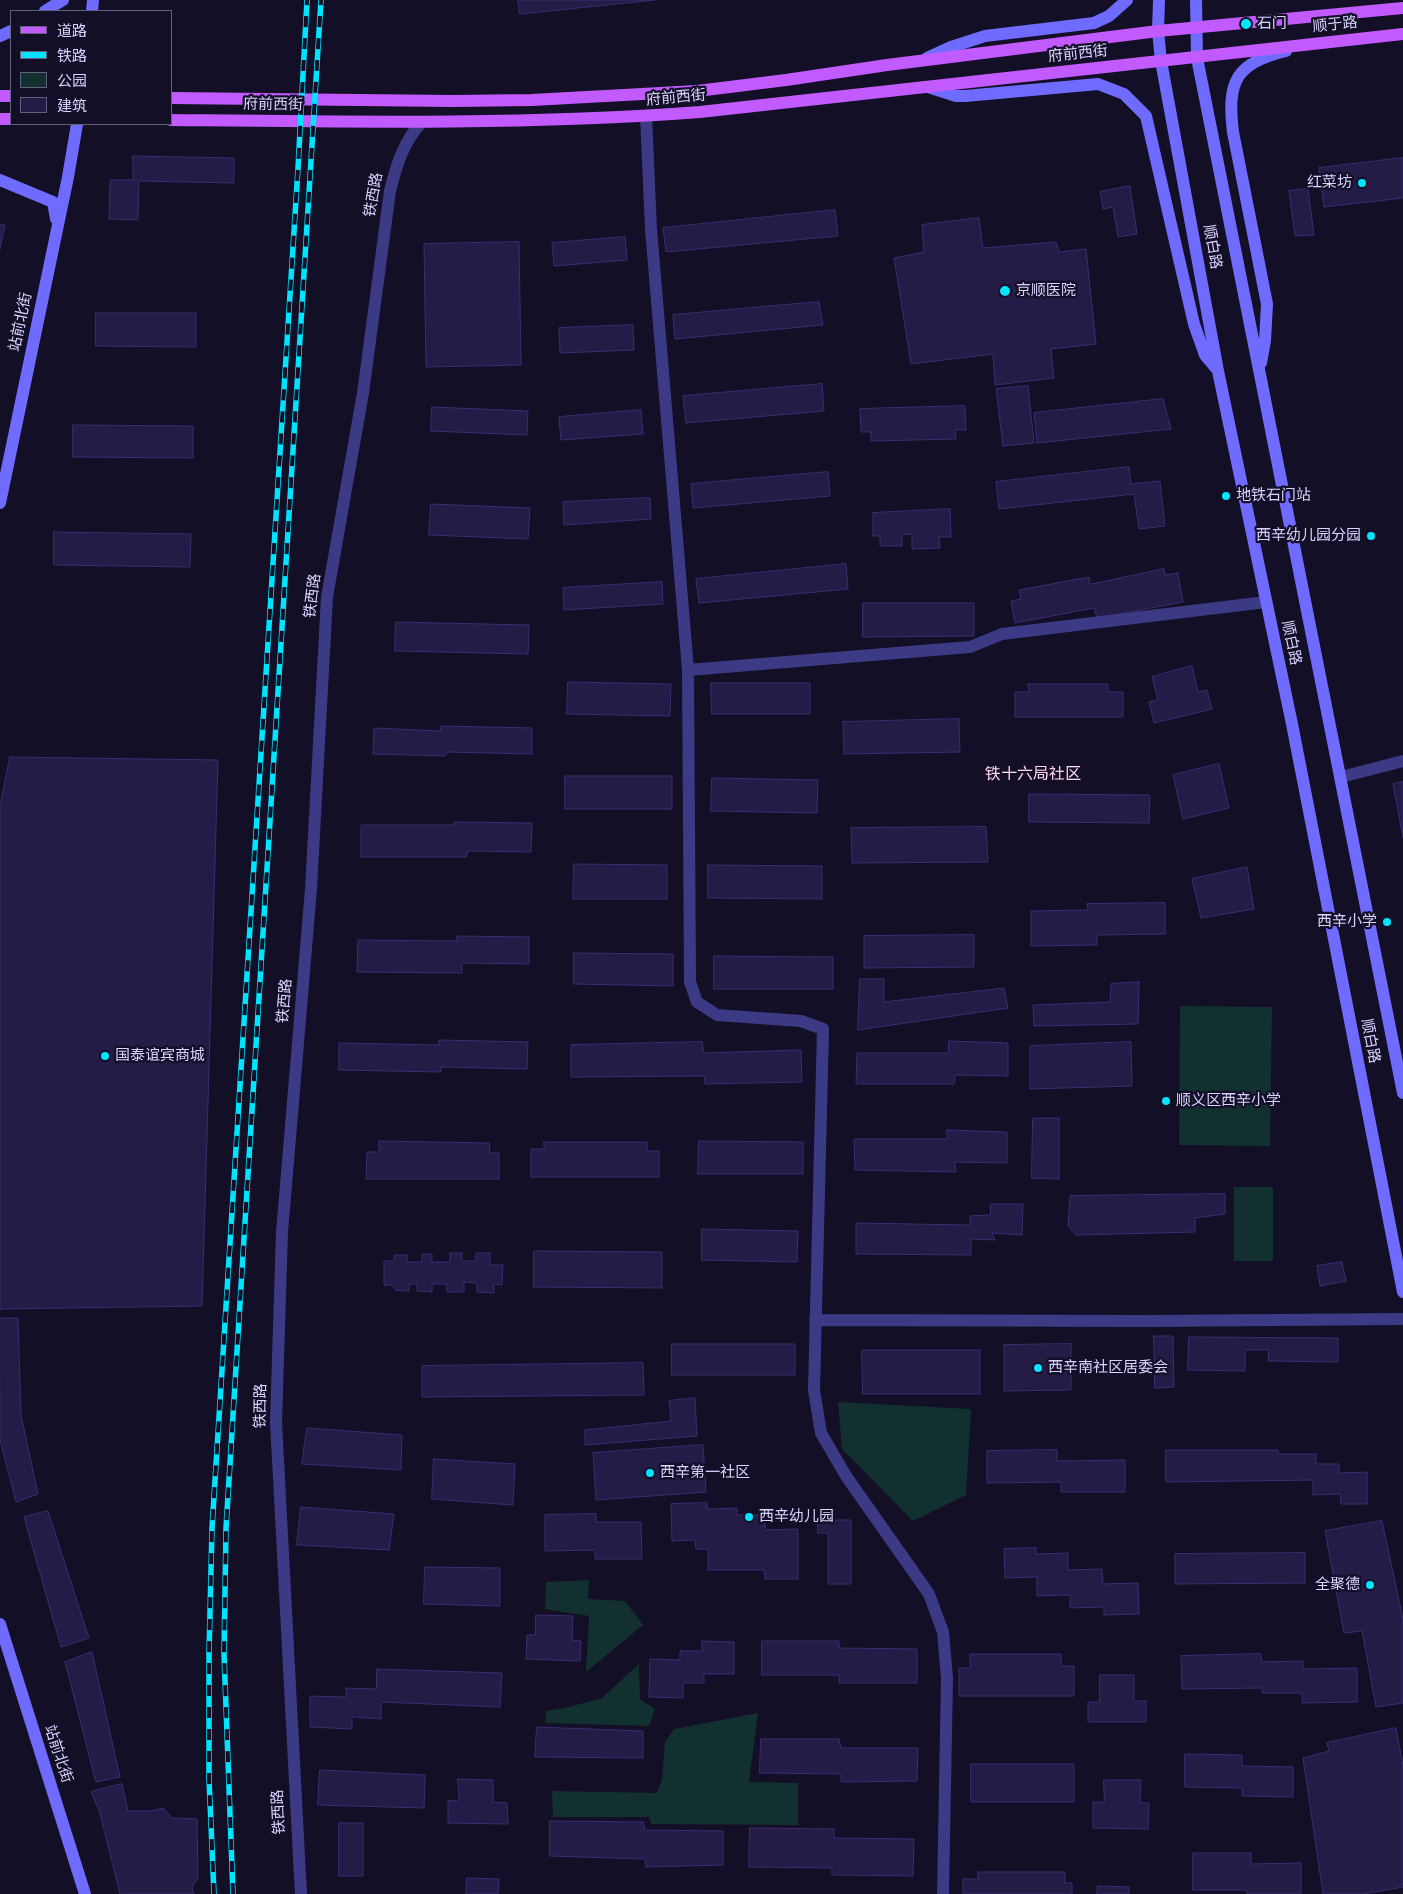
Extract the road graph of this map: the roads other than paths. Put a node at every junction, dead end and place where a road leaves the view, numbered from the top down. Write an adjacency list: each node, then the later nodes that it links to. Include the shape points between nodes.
1 (63, 0): 6 (main road)
2 (1127, 0): 14 (main road, via 1109,16 1094,23 985,36)
3 (1159, 0): 9 (main road, 顺白路)
4 (1196, 0): 7 (main road, 顺白路)
5 (1403, 8): 7 (main road, 顺于路)
6 (47, 10)
7 (1196, 28): 8 (main road, 顺于路); 12 (main road, 顺白路)
8 (1177, 30): 9 (main road, 府前西街)
9 (1158, 32): 14 (main road, 府前西街); 15 (main road, 顺白路)
10 (1403, 34): 11 (main road, 顺于路)
11 (1323, 42): 12 (main road, 顺于路); 24 (main road, via 1250,63 1239,74 1232,96 1233,132 1267,304)
12 (1197, 58): 13 (main road, 顺于路); 24 (main road, 顺白路)
13 (1180, 59): 15 (main road, 府前西街)
14 (922, 61): 17 (main road, 府前西街, via 697,91 616,96 453,101)
15 (1161, 61): 16 (main road, 府前西街); 25 (main road, 顺白路)
16 (928, 87): 18 (main road, 府前西街); 25 (main road, via 966,96 1098,84 1119,91 1132,100 1146,116 1194,324 1205,354)
17 (172, 98)
18 (646, 116): 20 (main road, 府前西街); 28 (street, via 652,237)
19 (172, 120): 20 (main road, 府前西街)
20 (421, 122): 37 (street, 铁西路, via 404,147 390,192 363,394 327,597 311,889 282,1232 276,1422)
21 (77, 125): 23 (main road, 站前北街)
22 (0, 180): 23 (main road, via 53,202)
23 (57, 230): 26 (main road, 站前北街)
24 (1260, 370): 30 (main road, 顺白路)
25 (1218, 371): 27 (main road, 顺白路)
26 (0, 503)
27 (1266, 602): 28 (street, via 1002,634 970,647); 32 (main road, 顺白路)
28 (688, 670): 34 (street, via 690,982 697,1002 717,1015 801,1022 823,1029)
29 (1403, 761): 30 (street)
30 (1341, 776): 31 (main road, 顺白路)
31 (1403, 1093)
32 (1403, 1292)
33 (1403, 1319): 34 (street)
34 (815, 1320): 38 (street, via 814,1390 821,1433 846,1476 929,1594 943,1632 947,1678)
35 (0, 1624): 36 (main road, 站前北街)
36 (85, 1894)
37 (301, 1894)
38 (943, 1894)

